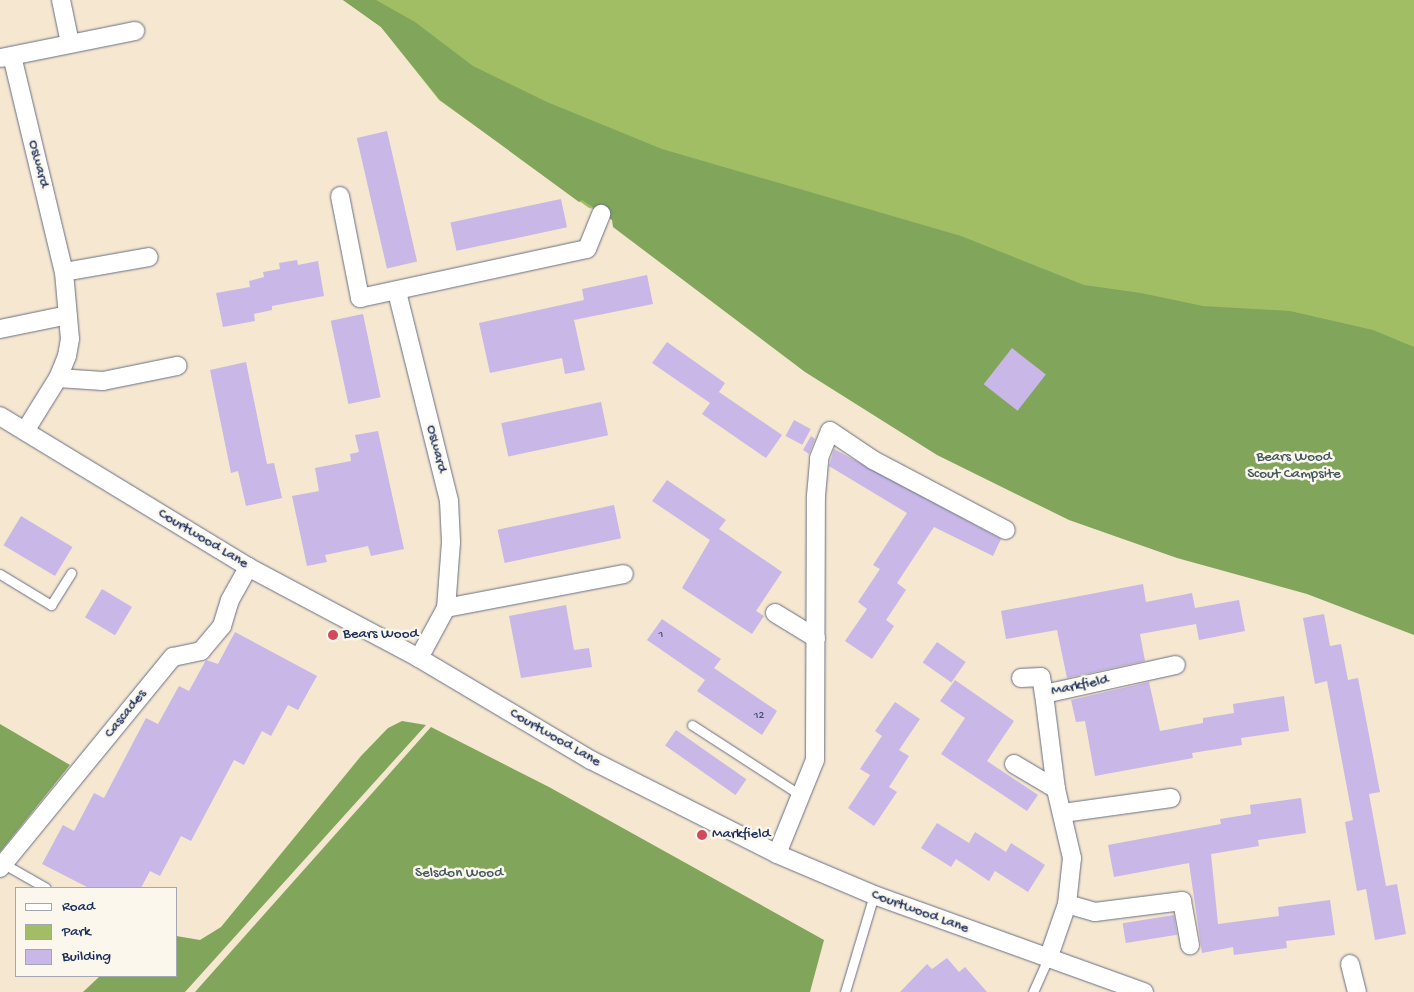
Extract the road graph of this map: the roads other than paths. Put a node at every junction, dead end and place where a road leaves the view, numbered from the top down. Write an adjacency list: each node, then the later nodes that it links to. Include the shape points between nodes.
1 (61, 0): 3 (street)
2 (136, 31): 3 (street, Osward)
3 (70, 43): 4 (street, Osward)
4 (6, 57): 8 (street, Osward)
5 (340, 196): 9 (street, via 360,298)
6 (601, 214): 9 (street, via 587,249)
7 (149, 257): 8 (street)
8 (64, 272): 10 (street, Osward)
9 (397, 292): 21 (street, Osward, via 448,501 451,542)
10 (68, 315): 11 (street); 13 (street, Osward, via 67,356)
11 (0, 329)
12 (177, 366): 13 (street, via 103,381)
13 (58, 378): 15 (street, Osward)
14 (0, 416): 15 (street, Courtwood Lane)
15 (25, 431): 17 (street, Courtwood Lane)
16 (1006, 530): 23 (street, via 873,460 830,430 819,458)
17 (248, 567): 24 (street, Courtwood Lane); 35 (street, Cascades, via 230,600 222,626 200,651 173,657)
18 (71, 572): 19 (lane, via 50,605)
19 (0, 574)
20 (624, 574): 21 (street)
21 (446, 608): 24 (street, Osward)
22 (775, 613): 23 (street)
23 (816, 638): 31 (street, via 815,760)
24 (419, 658): 34 (street, Courtwood Lane, via 591,760)
25 (1176, 665): 27 (street, Markfield)
26 (1021, 678): 27 (street, via 1041,677)
27 (1044, 694): 30 (street, Markfield)
28 (692, 725): 31 (lane)
29 (1014, 764): 30 (street)
30 (1056, 790): 33 (street, Markfield)
31 (800, 795): 34 (street)
32 (1172, 798): 33 (street)
33 (1063, 813): 38 (street, Markfield, via 1072,858)
34 (777, 854): 37 (street, Courtwood Lane)
35 (2, 866): 36 (lane)
36 (44, 887)
37 (874, 895): 40 (street, Courtwood Lane); 42 (lane)
38 (1067, 904): 39 (street, via 1095,912 1182,901); 40 (street, Markfield)
39 (1190, 945)
40 (1048, 959): 43 (lane, Markfield); 44 (street, Courtwood Lane)
41 (1350, 964): 45 (street)
42 (845, 992)
43 (1034, 992)
44 (1144, 992)
45 (1357, 992)

